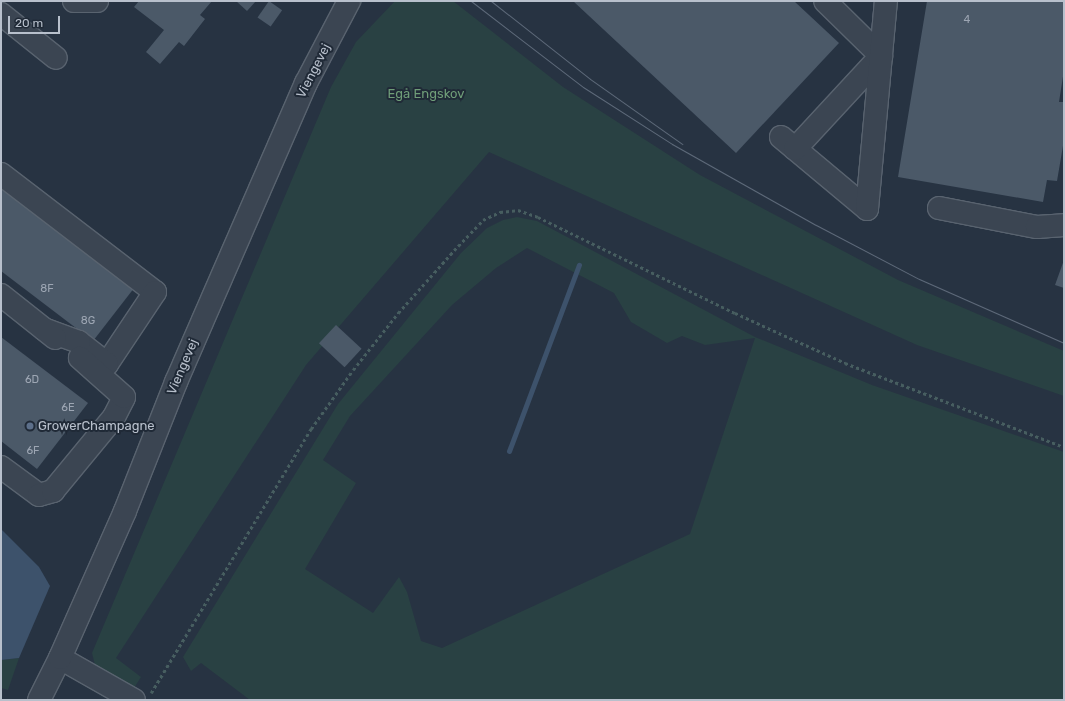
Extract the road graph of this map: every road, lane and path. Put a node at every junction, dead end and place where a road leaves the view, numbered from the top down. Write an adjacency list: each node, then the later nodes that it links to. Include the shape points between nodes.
1 (74, 1): 2 (street)
2 (97, 1)
3 (349, 1): 8 (street, Viengevej)
4 (365, 1): 8 (street, Viengevej)
5 (886, 1): 9 (street)
6 (830, 3): 9 (street)
7 (1, 14): 10 (street)
8 (332, 36): 18 (street, Viengevej, via 306,83)
9 (881, 56): 9 (street, via 867,209 788,143)
10 (56, 58)
11 (1, 174): 15 (street, via 155,292 107,364 79,342)
12 (939, 208): 13 (street, via 1037,227)
13 (1064, 225)
14 (1, 295): 15 (street)
15 (44, 329): 17 (street, via 124,397 114,417 53,491 39,495)
16 (1064, 447): 19 (path, via 845,363 735,314 538,217 518,210 500,212 483,220 458,246 398,313 353,370 311,429 176,652)
17 (1, 466)
18 (60, 658): 19 (street); 20 (street, Viengevej)
19 (142, 697)
20 (39, 700)

